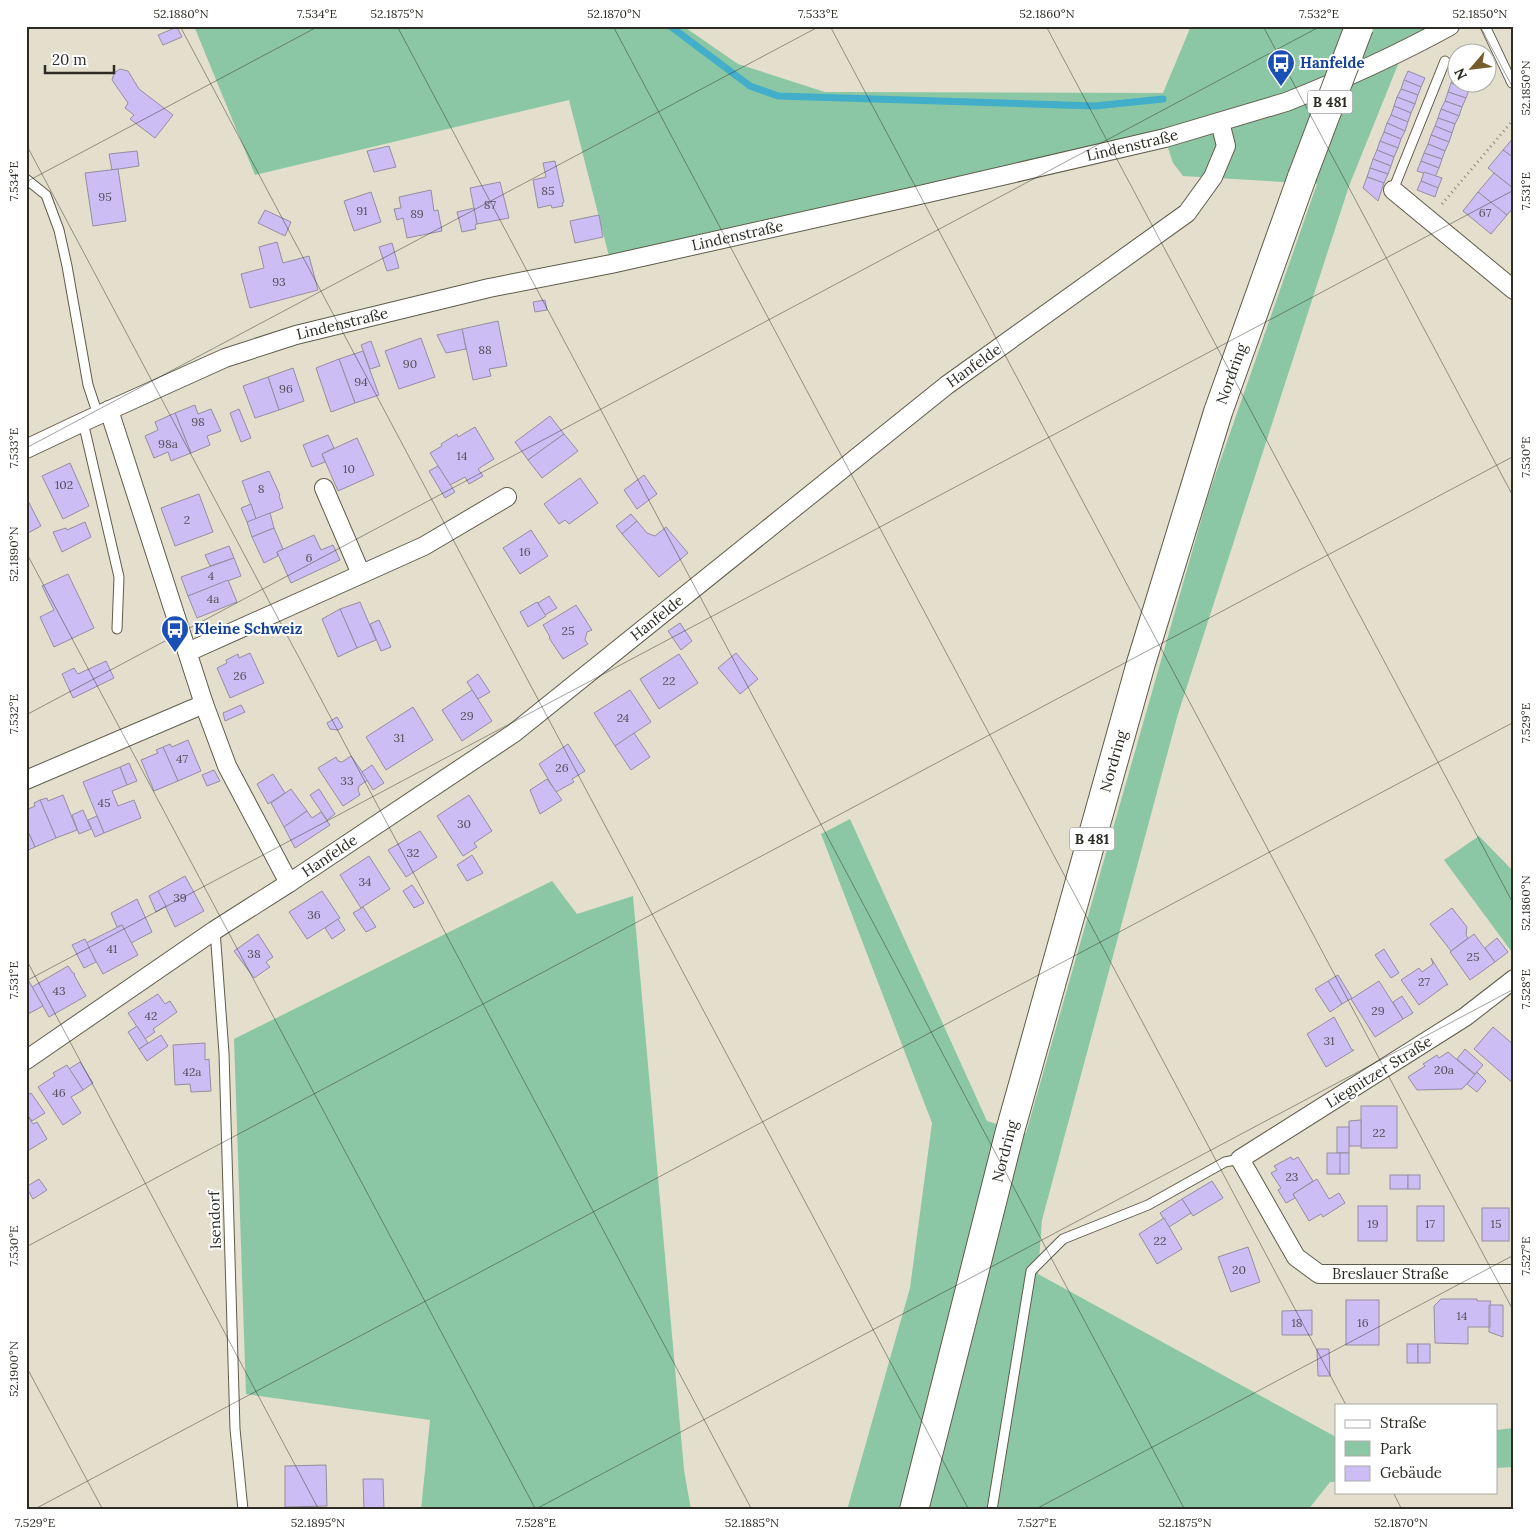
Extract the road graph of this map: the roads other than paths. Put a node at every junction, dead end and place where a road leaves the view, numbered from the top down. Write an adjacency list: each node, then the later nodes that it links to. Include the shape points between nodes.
1 (1359, 26): 26 (main road, Nordring / B 481, bridge, via 1218,412 1141,664 1010,1131)
2 (1450, 26): 6 (street, Lindenstraße, via 1403,52 1305,95)
3 (1486, 26): 5 (lane)
4 (1445, 61): 8 (lane)
5 (1512, 83)
6 (1220, 122): 10 (street, Lindenstraße, via 1165,138 924,194 612,264 489,288 296,335 225,358); 19 (street, Hanfelde, via 1226,146 1213,177 1187,213 947,385 514,733)
7 (26, 179): 10 (lane, via 46,195 59,230 88,385)
8 (1393, 190): 9 (street)
9 (1514, 290)
10 (97, 416): 11 (street, Lindenstraße); 15 (lane, via 119,577); 16 (street)
11 (26, 449)
12 (324, 488): 14 (street)
13 (507, 497): 14 (street, via 424,546)
14 (361, 574): 16 (street)
15 (117, 628)
16 (188, 652): 17 (street)
17 (204, 704): 18 (street); 19 (street, via 227,766)
18 (26, 780)
19 (289, 883): 20 (street, Hanfelde)
20 (215, 930): 22 (street, Hanfelde); 25 (lane, Isendorf, via 224,1053 235,1429)
21 (1514, 979): 23 (street, Liegnitzer Straße, via 1465,1017)
22 (26, 1060)
23 (1240, 1159): 24 (street, Breslauer Straße, via 1296,1257 1319,1274); 27 (lane, via 1225,1162 1148,1206 1063,1239 1031,1271)
24 (1514, 1274)
25 (243, 1510)
26 (914, 1510)
27 (992, 1510)

